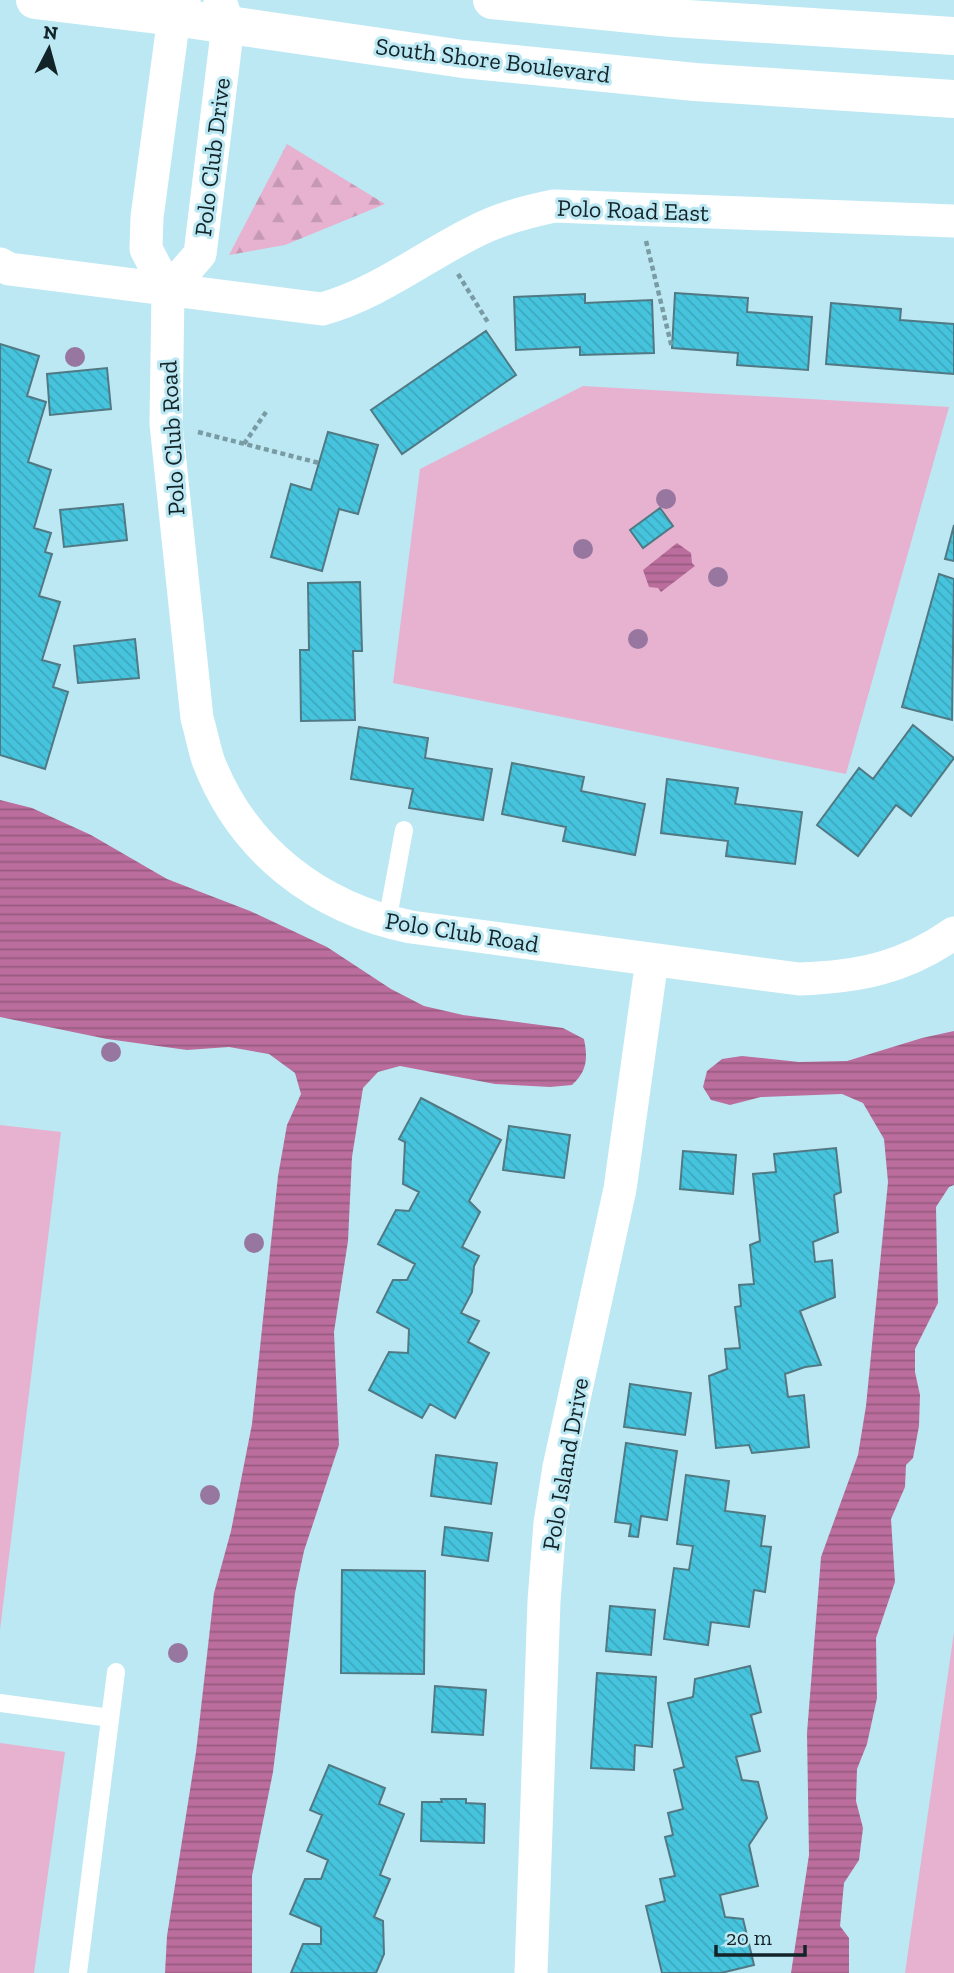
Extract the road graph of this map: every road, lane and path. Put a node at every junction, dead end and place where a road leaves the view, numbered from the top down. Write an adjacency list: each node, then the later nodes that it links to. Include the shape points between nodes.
1 (35, 0): 3 (street, South Shore Boulevard)
2 (492, 0): 5 (street, via 672,18)
3 (179, 8): 4 (street, South Shore Boulevard); 11 (street, via 147,217 146,249)
4 (224, 13): 6 (street, South Shore Boulevard, via 463,59 695,82); 11 (street, Polo Club Drive, via 200,254)
5 (954, 36)
6 (954, 99)
7 (639, 209): 8 (street, Polo Road East); 9 (street, Polo Road East, via 554,206 513,215); 13 (path)
8 (954, 222)
9 (443, 249): 11 (street, Polo Road East, via 366,293 322,309); 12 (path)
10 (0, 264): 11 (street, Polo Road East, via 9,269)
11 (168, 291): 15 (street, Polo Club Road)
12 (488, 324)
13 (672, 348)
14 (266, 412): 16 (path)
15 (166, 424): 16 (path); 19 (street, Polo Club Road, via 197,718 208,759 232,807 279,864 331,900)
16 (244, 444): 17 (path)
17 (318, 463)
18 (404, 830): 19 (lane)
19 (387, 922): 21 (street, Polo Club Road)
20 (954, 933): 21 (street, Polo Club Road, via 901,963 840,978 799,979)
21 (652, 960): 26 (street, Polo Island Drive, via 620,1189 550,1523)
22 (116, 1672): 24 (lane)
23 (0, 1703): 24 (lane)
24 (110, 1718): 25 (lane)
25 (78, 1973)
26 (531, 1973)

